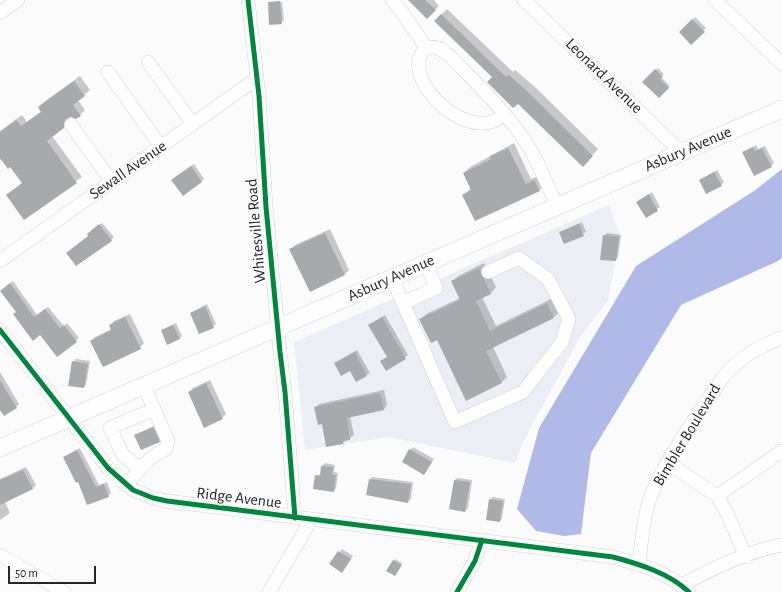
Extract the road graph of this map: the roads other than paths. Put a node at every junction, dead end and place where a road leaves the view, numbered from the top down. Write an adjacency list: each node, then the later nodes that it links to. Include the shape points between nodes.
1 (18, 0): 6 (street)
2 (248, 0): 11 (street, Whitesville Road)
3 (392, 0): 7 (street)
4 (524, 0): 17 (street, Leonard Avenue)
5 (715, 0): 9 (street)
6 (0, 13)
7 (427, 49): 13 (street, via 441,49 451,57); 13 (street, via 418,61 419,71 432,96 444,107 477,123 490,123)
8 (148, 62): 14 (street)
9 (782, 64)
10 (108, 72): 16 (street)
11 (256, 79): 14 (street, Sewall Avenue); 25 (street, Whitesville Road)
12 (782, 109): 17 (main road, Asbury Avenue)
13 (504, 114): 19 (street, via 533,155)
14 (193, 124): 16 (street, Sewall Avenue)
15 (71, 125): 18 (street)
16 (161, 147): 18 (street, Sewall Avenue)
17 (682, 153): 19 (main road, Asbury Avenue)
18 (112, 182): 20 (street, Sewall Avenue)
19 (557, 206): 21 (main road, Asbury Avenue)
20 (0, 261)
21 (426, 263): 23 (main road, Asbury Avenue); 24 (street, via 436,288)
22 (488, 272): 24 (street, via 519,258 548,279 569,319 562,342 523,392 456,422)
23 (392, 278): 24 (street); 25 (main road, Asbury Avenue)
24 (403, 303)
25 (277, 328): 28 (main road, Asbury Avenue); 37 (street, Whitesville Road)
26 (0, 330): 30 (street, Ridge Avenue)
27 (782, 337): 33 (street, Bimbler Boulevard, via 746,354 734,364)
28 (144, 386): 29 (street); 30 (main road, Asbury Avenue)
29 (154, 408): 34 (street, via 168,441 166,449 155,454); 34 (street, via 110,428 123,455)
30 (70, 418): 31 (main road, Asbury Avenue); 35 (street, Ridge Avenue, via 108,468)
31 (0, 448)
32 (782, 451): 36 (street)
33 (668, 463): 36 (street); 43 (street, Bimbler Boulevard, via 647,509)
34 (140, 469): 35 (street)
35 (127, 484): 37 (street, Ridge Avenue, via 142,494 167,501)
36 (717, 496): 42 (street)
37 (295, 518): 38 (street, Ridge Avenue)
38 (312, 520): 39 (street, Ridge Avenue); 46 (street)
39 (482, 540): 43 (street, Ridge Avenue, via 613,557); 47 (street, via 476,561)
40 (782, 545): 42 (street)
41 (0, 555): 45 (street)
42 (746, 556): 44 (street, via 699,576)
43 (639, 564): 44 (street, Ridge Avenue)
44 (686, 589)
45 (64, 592)
46 (269, 592)
47 (457, 592)

